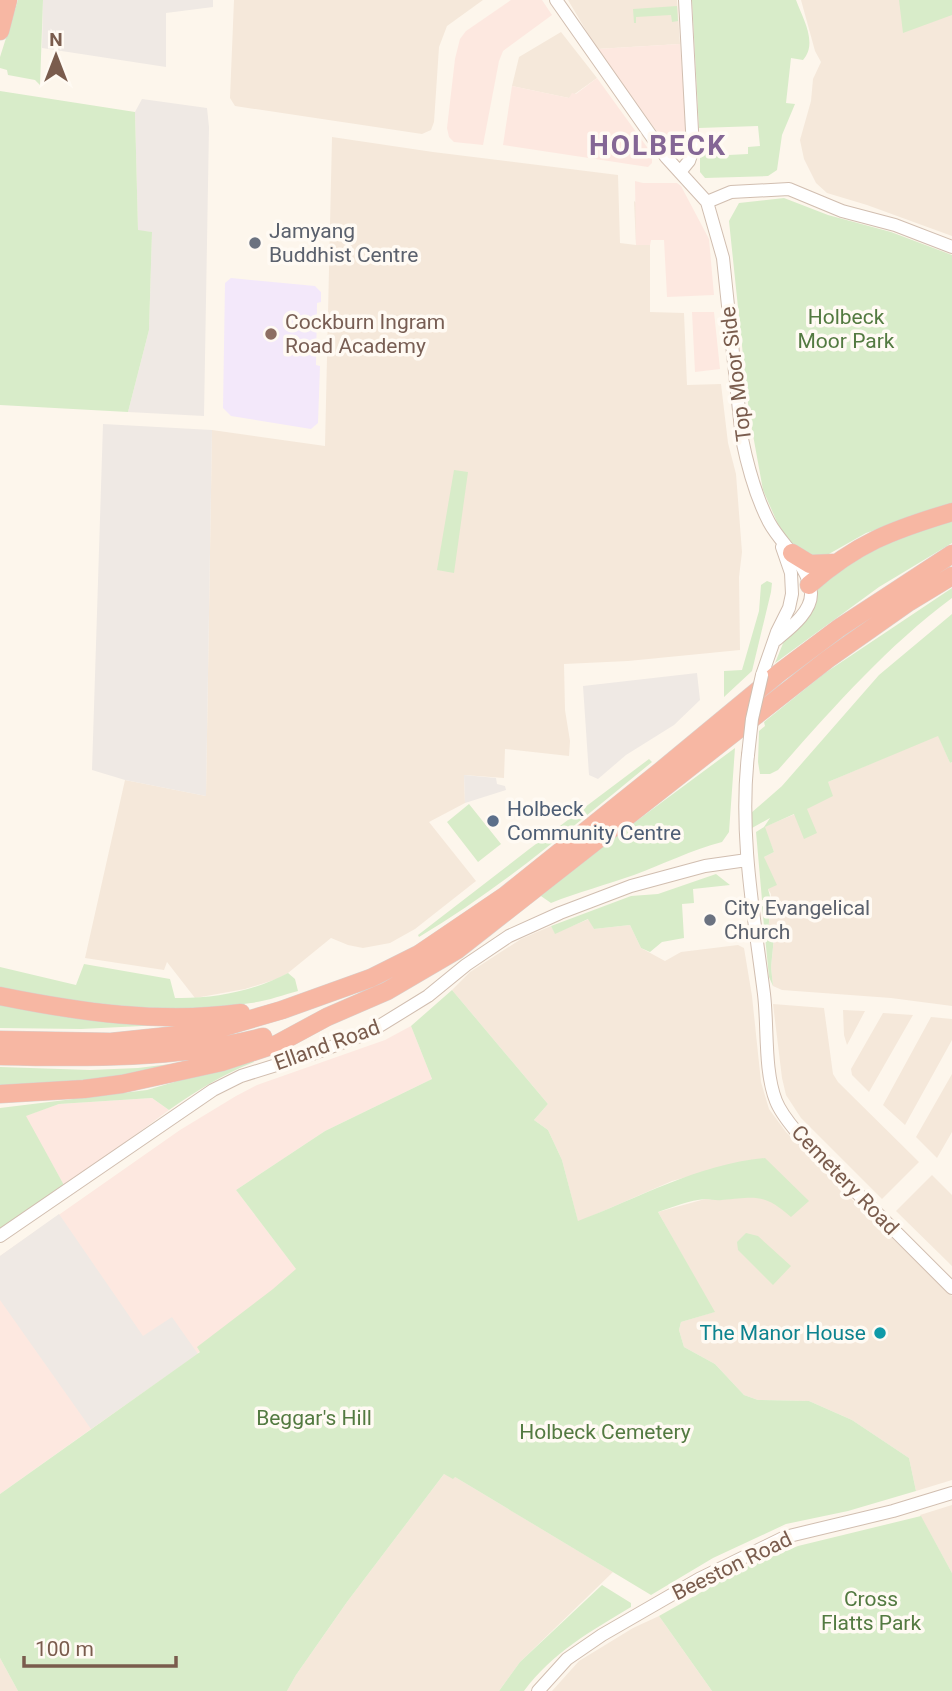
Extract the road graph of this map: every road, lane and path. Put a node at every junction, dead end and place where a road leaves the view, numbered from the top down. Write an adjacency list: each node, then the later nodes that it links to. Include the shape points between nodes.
1 (8, 0): 4 (highway)
2 (556, 0): 5 (street)
3 (685, 0): 5 (street, via 693,149)
4 (0, 31)
5 (680, 172): 6 (street)
6 (707, 202): 7 (street, via 731,192 789,189); 9 (street, Top Moor Side, via 723,258 746,458 760,503)
7 (952, 247)
8 (952, 512): 11 (highway, via 869,541)
9 (786, 546): 11 (highway, via 810,564); 13 (street, Top Moor Side); 14 (street, Top Moor Side, via 791,573)
10 (952, 554): 18 (highway, via 779,673 506,895 419,954)
11 (834, 563): 13 (highway)
12 (952, 576): 19 (highway, via 828,659 457,950)
13 (809, 585): 14 (street); 15 (street, via 808,606)
14 (789, 608): 15 (street, Top Moor Side)
15 (776, 640): 16 (street, Cemetery Road, bridge, via 752,719 745,812)
16 (747, 860): 23 (street, Elland Road, via 631,886 509,936 428,996 368,1033 213,1090); 24 (street, Cemetery Road, via 776,1100 800,1136)
17 (0, 996): 18 (highway, via 116,1015 174,1017 256,1011)
18 (324, 997): 20 (highway, via 207,1032 111,1042)
19 (327, 1017): 21 (highway, via 237,1043 160,1054); 22 (highway, via 277,1044 160,1077 84,1089)
20 (0, 1040)
21 (0, 1056)
22 (0, 1094)
23 (0, 1236)
24 (952, 1288)
25 (952, 1493): 26 (street, Beeston Road, via 785,1537 699,1579 603,1635 567,1659)
26 (538, 1691)

